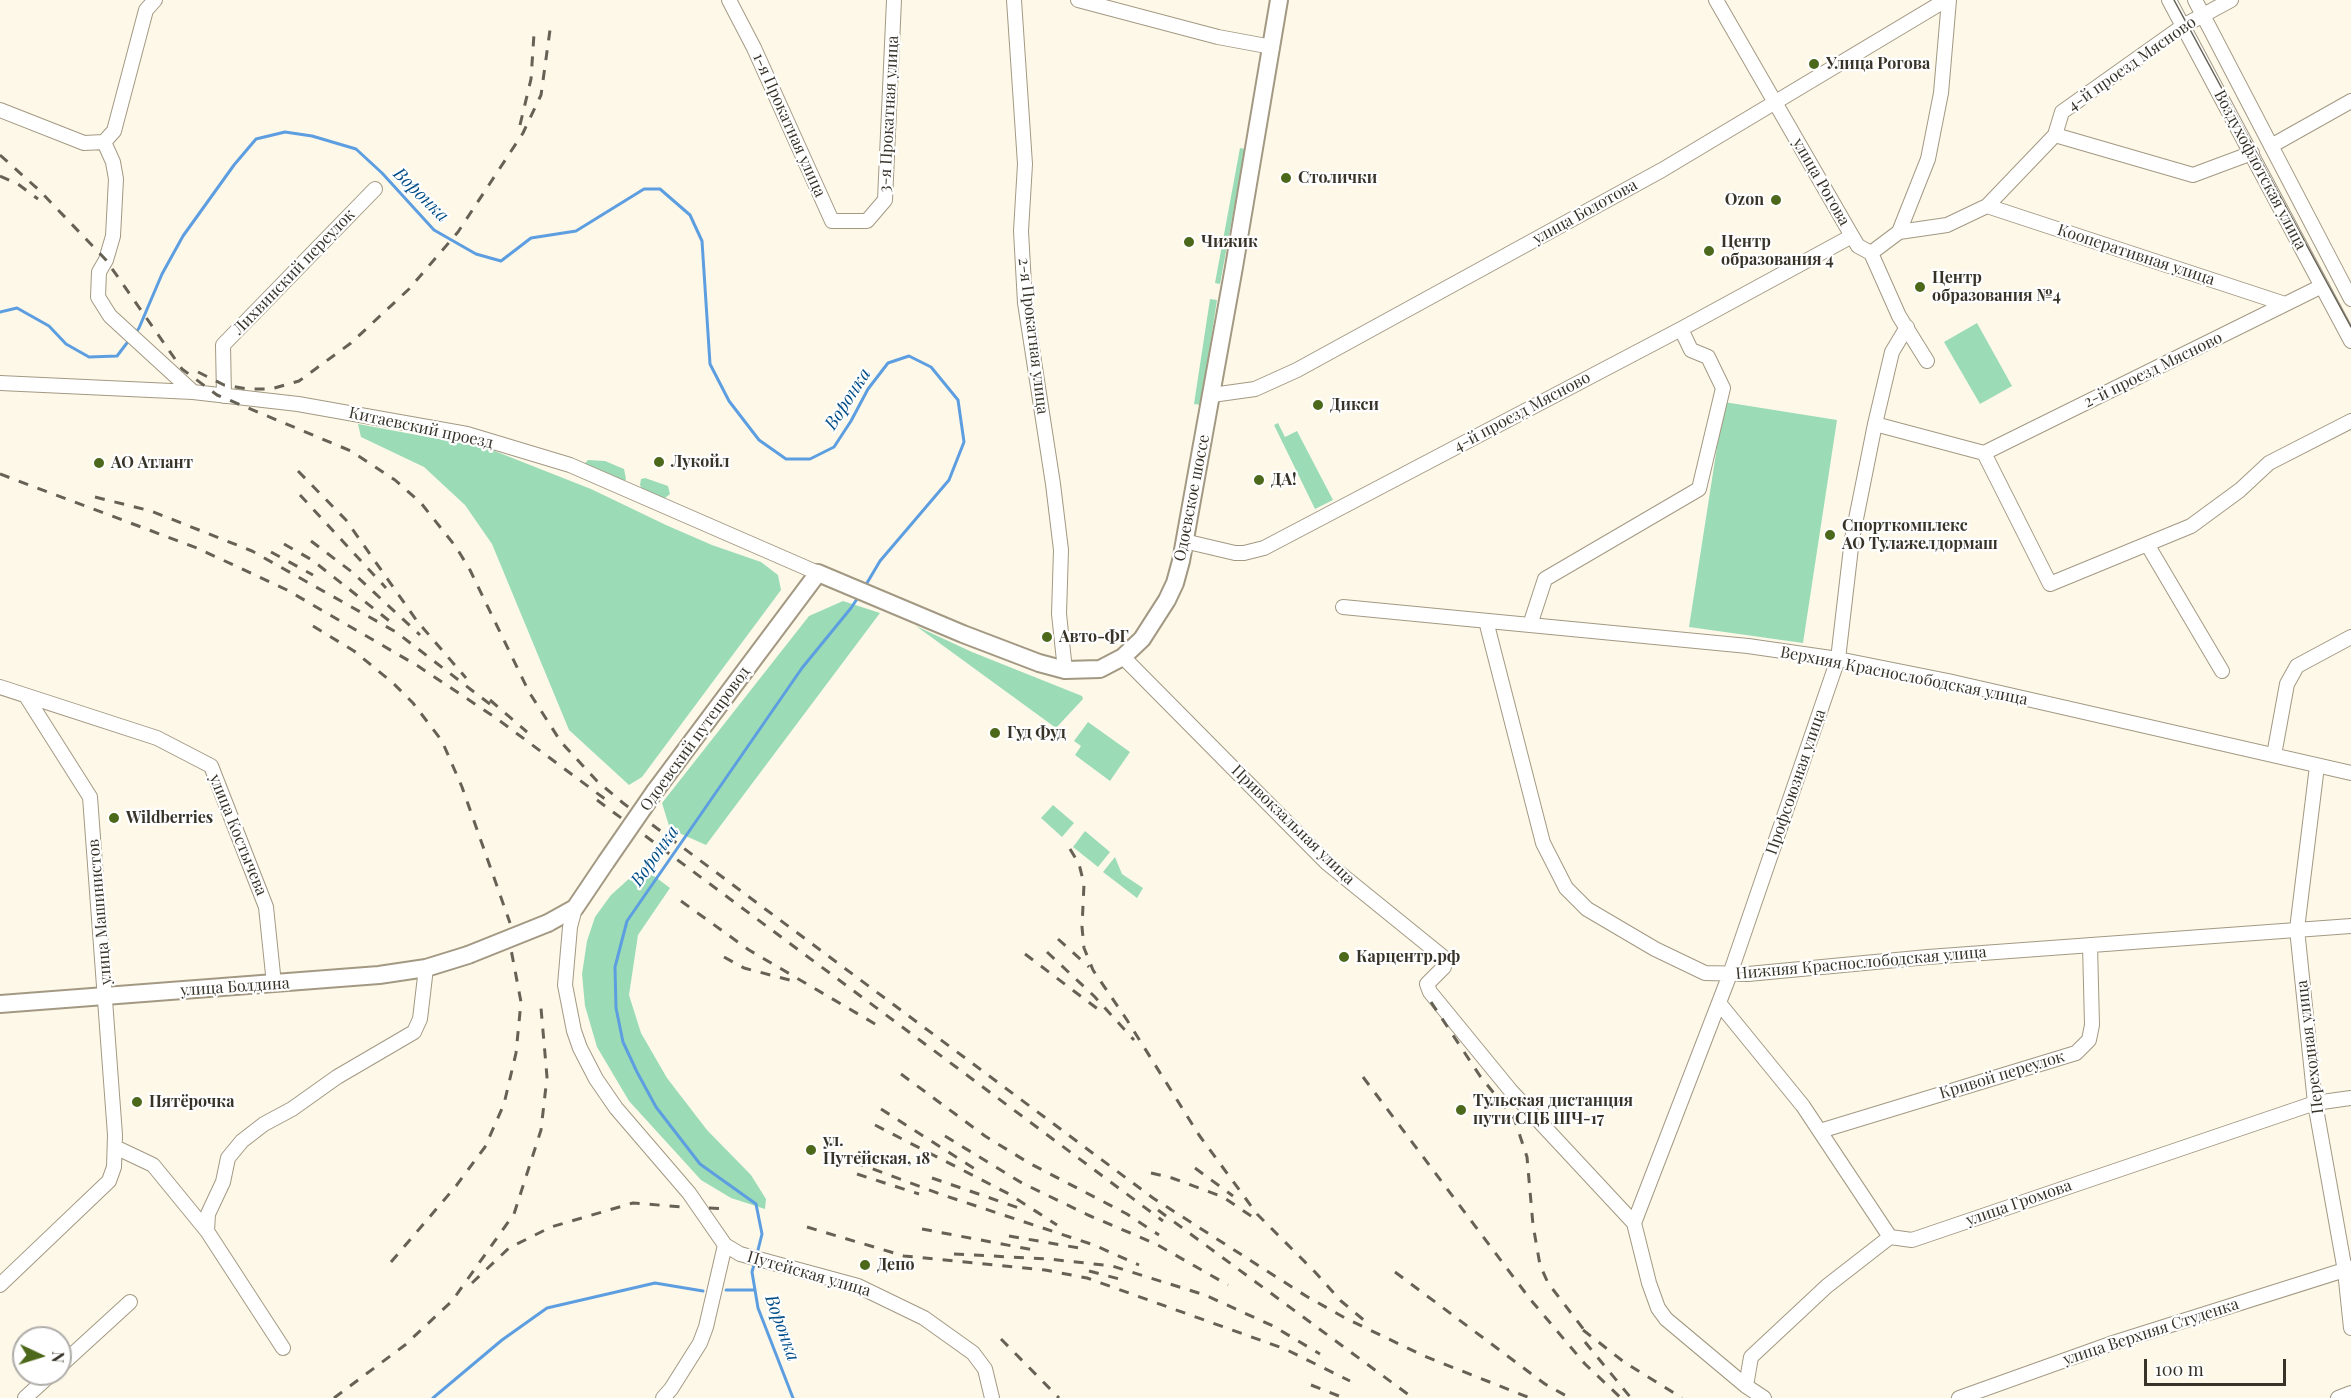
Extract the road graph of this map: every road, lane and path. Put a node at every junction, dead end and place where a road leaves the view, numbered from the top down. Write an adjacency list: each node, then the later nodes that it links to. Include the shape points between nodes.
1 (155, 0): 19 (street, via 146,10 114,131)
2 (729, 0): 24 (street, 1-я Прокатная улица, via 832,221)
3 (894, 0): 24 (street, 3-я Прокатная улица, via 885,200)
4 (1014, 0): 52 (street, 2-я Прокатная улица, via 1025,164 1021,231 1025,303 1061,550 1059,614)
5 (1078, 0): 14 (street)
6 (1279, 0): 14 (main road, Одоевское шоссе)
7 (1716, 0): 15 (street, улица Рогова)
8 (1948, 0): 15 (street, улица Болотова); 25 (street, via 1941,93 1928,159)
9 (2169, 0): 13 (street, Воздухофлотская улица)
10 (2195, 0): 12 (street, Воздухофлотская улица)
11 (2231, 0): 12 (street, 4-й проезд Мясново)
12 (2204, 15): 13 (street, 4-й проезд Мясново); 20 (street, Воздухофлотская улица)
13 (2183, 26): 18 (street, 4-й проезд Мясново, via 2062,112); 21 (street, Воздухофлотская улица)
14 (1272, 47): 38 (main road, Одоевское шоссе)
15 (1775, 101): 26 (street, улица Рогова); 38 (street, улица Болотова, via 1662,170 1297,370 1254,389)
16 (2351, 101): 20 (street)
17 (0, 110): 19 (street, via 84,143)
18 (2055, 135): 21 (street, via 2193,175); 23 (street, 4-й проезд Мясново)
19 (104, 142): 37 (street, via 116,179 113,236 99,272 98,297 110,316)
20 (2271, 146): 28 (street, Воздухофлотская улица)
21 (2252, 153): 29 (street, Воздухофлотская улица)
22 (375, 189): 39 (street, Лихвинский переулок, via 223,345)
23 (1987, 206): 25 (street, 4-й проезд Мясново, via 1947,225); 31 (street, Кооперативная улица)
24 (867, 221)
25 (1899, 232): 27 (street, 4-й проезд Мясново)
26 (1852, 236): 27 (street, улица Рогова, via 1858,246); 33 (street, 4-й проезд Мясново)
27 (1871, 254): 32 (street, улица Рогова)
28 (2345, 274): 30 (street, Воздухофлотская улица)
29 (2322, 286): 31 (street, 2-й проезд Мясново); 34 (street, Воздухофлотская улица)
30 (2351, 298)
31 (2285, 304): 42 (street, 2-й проезд Мясново)
32 (1907, 327): 35 (street, улица Рогова); 41 (street, Профсоюзная улица, via 1892,352)
33 (1681, 329): 43 (street, 4-й проезд Мясново, via 1266,547 1235,553); 48 (street, via 1691,350 1708,357 1723,388 1699,489 1545,579)
34 (2351, 340)
35 (1928, 361)
36 (0, 382): 37 (street, Китаевский проезд)
37 (193, 392): 39 (street, Китаевский проезд)
38 (1212, 395): 43 (main road, Одоевское шоссе)
39 (224, 396): 45 (street, Китаевский проезд, via 298,404 467,434 570,465)
40 (2351, 421): 44 (street, via 2269,463 2191,526)
41 (1875, 424): 42 (street); 51 (street, Профсоюзная улица, via 1852,539)
42 (1984, 453): 44 (street, via 2050,584)
43 (1184, 541): 50 (main road, Одоевское шоссе, via 1167,600 1142,639)
44 (2147, 544): 53 (street)
45 (818, 573): 52 (main road, Одоевское шоссе, via 963,634); 59 (main road, Одоевский путепровод, bridge, via 656,791)
46 (1343, 608): 47 (street, Верхняя Краснослободская улица)
47 (1486, 621): 48 (street, Верхняя Краснослободская улица); 64 (street, Нижняя Краснослободская улица, via 1543,843 1566,888 1587,909 1655,949 1706,972)
48 (1530, 625): 51 (street, Верхняя Краснослободская улица, via 1748,646)
49 (2351, 637): 56 (street, via 2296,666 2287,684)
50 (1123, 657): 52 (main road, Одоевское шоссе, via 1100,669); 73 (street, Привокзальная улица, via 1327,863 1443,957 1444,967 1427,984 1430,992 1511,1091)
51 (1838, 659): 56 (street, Верхняя Краснослободская улица); 64 (street, Профсоюзная улица)
52 (1065, 670)
53 (2222, 671)
54 (0, 687): 55 (street, улица Костычева)
55 (27, 696): 65 (street, улица Костычева, via 157,738 211,766 266,907); 66 (street, улица Машинистов, via 90,796)
56 (2274, 755): 57 (street, Верхняя Краснослободская улица)
57 (2317, 766): 58 (street, Верхняя Краснослободская улица); 61 (street, Переходная улица)
58 (2351, 772)
59 (575, 908): 63 (main road, улица Болдина, bridge, via 548,923); 76 (street, via 565,985 580,1048 616,1108 689,1193)
60 (2351, 926): 61 (street, Нижняя Краснослободская улица)
61 (2297, 929): 62 (street, Нижняя Краснослободская улица); 70 (street, Переходная улица)
62 (2090, 945): 64 (street, Нижняя Краснослободская улица); 71 (street, Кривой переулок, via 2092,1025 2089,1040 2076,1053)
63 (426, 968): 65 (main road, улица Болдина); 74 (street, via 420,1019 414,1032 337,1077 242,1141 228,1158 223,1182 208,1214)
64 (1730, 974): 67 (street, Профсоюзная улица)
65 (274, 984): 66 (main road, улица Болдина)
66 (106, 997): 68 (main road, улица Болдина); 72 (street, улица Машинистов)
67 (1719, 1003): 71 (street); 73 (street, Профсоюзная улица)
68 (0, 1004)
69 (2351, 1098): 70 (street, улица Громова)
70 (2315, 1103): 75 (street, улица Громова, via 1912,1240); 77 (street, Переходная улица)
71 (1820, 1131): 75 (street)
72 (115, 1147): 74 (street, via 153,1165); 78 (street, улица Машинистов, via 109,1181)
73 (1634, 1223): 84 (street, Привокзальная улица, via 1658,1308)
74 (207, 1231): 81 (street)
75 (1890, 1237): 84 (street, via 1827,1286 1751,1357)
76 (725, 1245): 87 (street, via 700,1343); 88 (street, Путейская улица, via 740,1254 858,1286 924,1318 974,1353 984,1369)
77 (2348, 1270): 80 (street, Переходная улица); 90 (street, улица Верхняя Cтуденка, via 2110,1344)
78 (0, 1285)
79 (130, 1302): 82 (street)
80 (2351, 1328)
81 (283, 1348)
82 (72, 1355)
83 (38, 1386): 86 (street)
84 (1746, 1386): 89 (street, Привокзальная улица)
85 (2351, 1393): 91 (street)
86 (25, 1398)
87 (663, 1398)
88 (992, 1398)
89 (1764, 1398)
90 (1959, 1398)
91 (2338, 1398)

